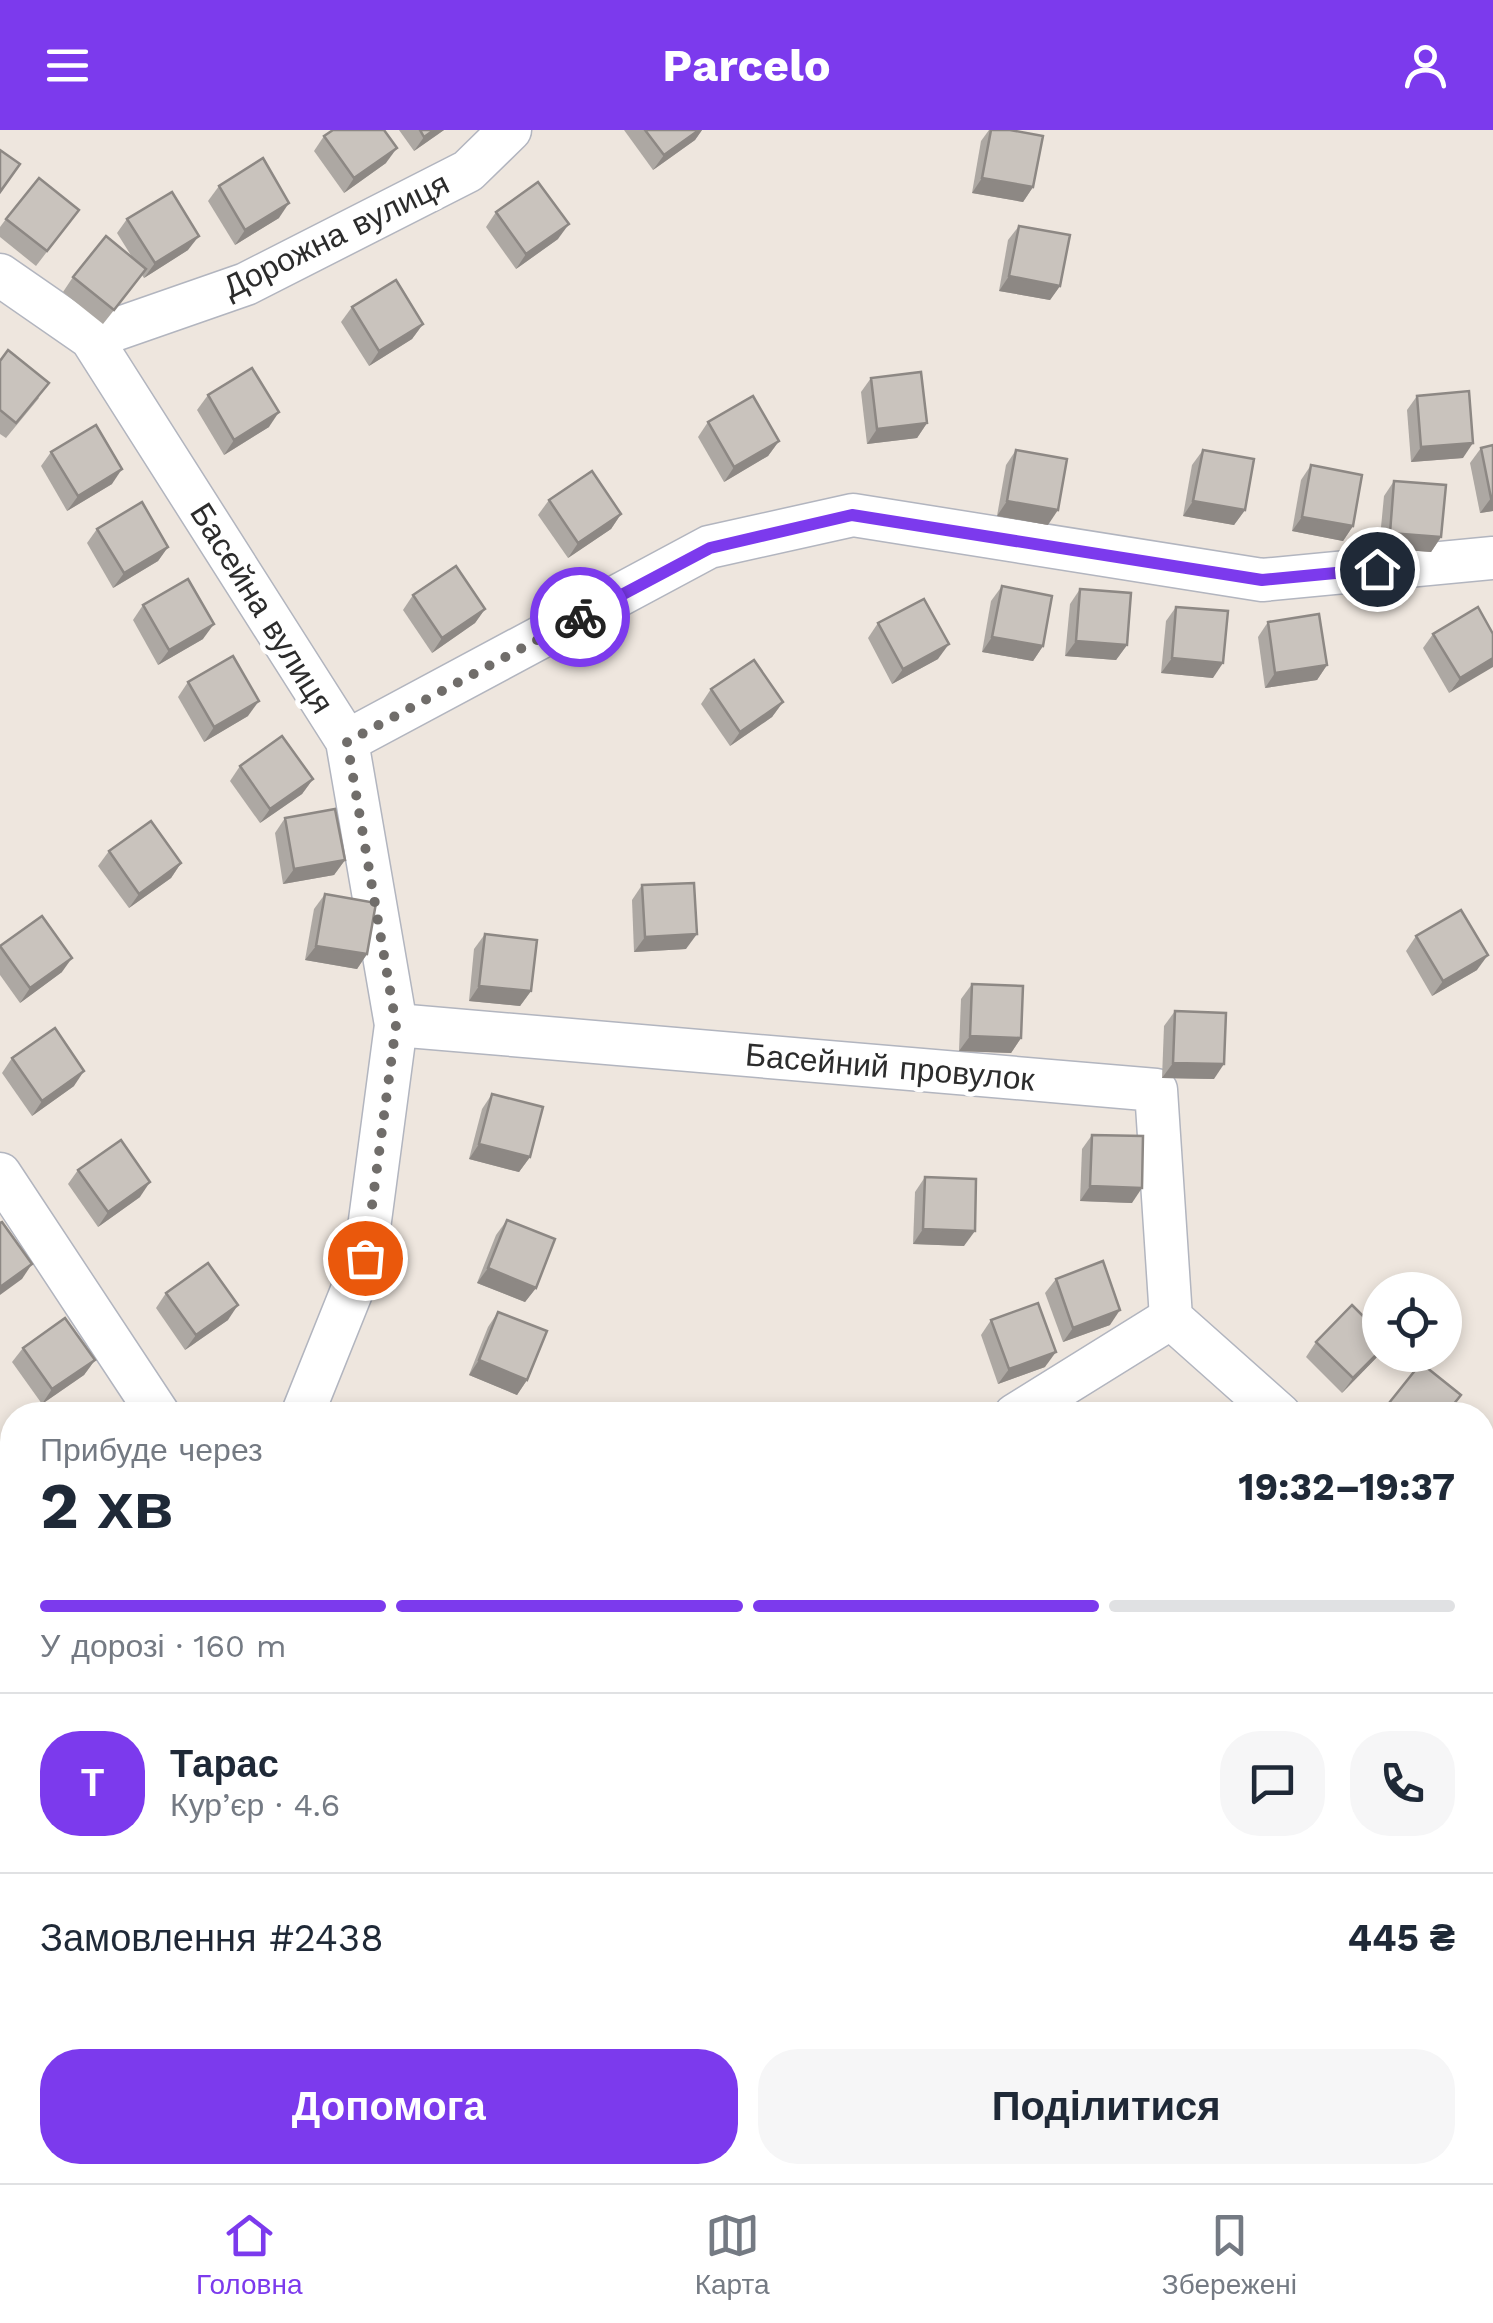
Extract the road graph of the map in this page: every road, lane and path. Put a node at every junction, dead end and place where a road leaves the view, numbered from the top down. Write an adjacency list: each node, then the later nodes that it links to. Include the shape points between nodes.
1 (510, 130): 3 (street, Дорожна вулиця, via 468,171 246,284)
2 (0, 275): 3 (street, Басейна вулиця)
3 (91, 338): 5 (street, Басейна вулиця)
4 (1493, 558): 5 (street, via 1262,580 852,515 710,548)
5 (347, 742): 6 (street, Басейна вулиця)
6 (396, 1025): 8 (street, Басейний провулок, via 1156,1090); 10 (street, Басейна вулиця, via 365,1258)
7 (0, 1174): 9 (street)
8 (1171, 1318): 11 (street); 12 (street)
9 (150, 1402)
10 (307, 1402)
11 (1036, 1402)
12 (1265, 1402)

